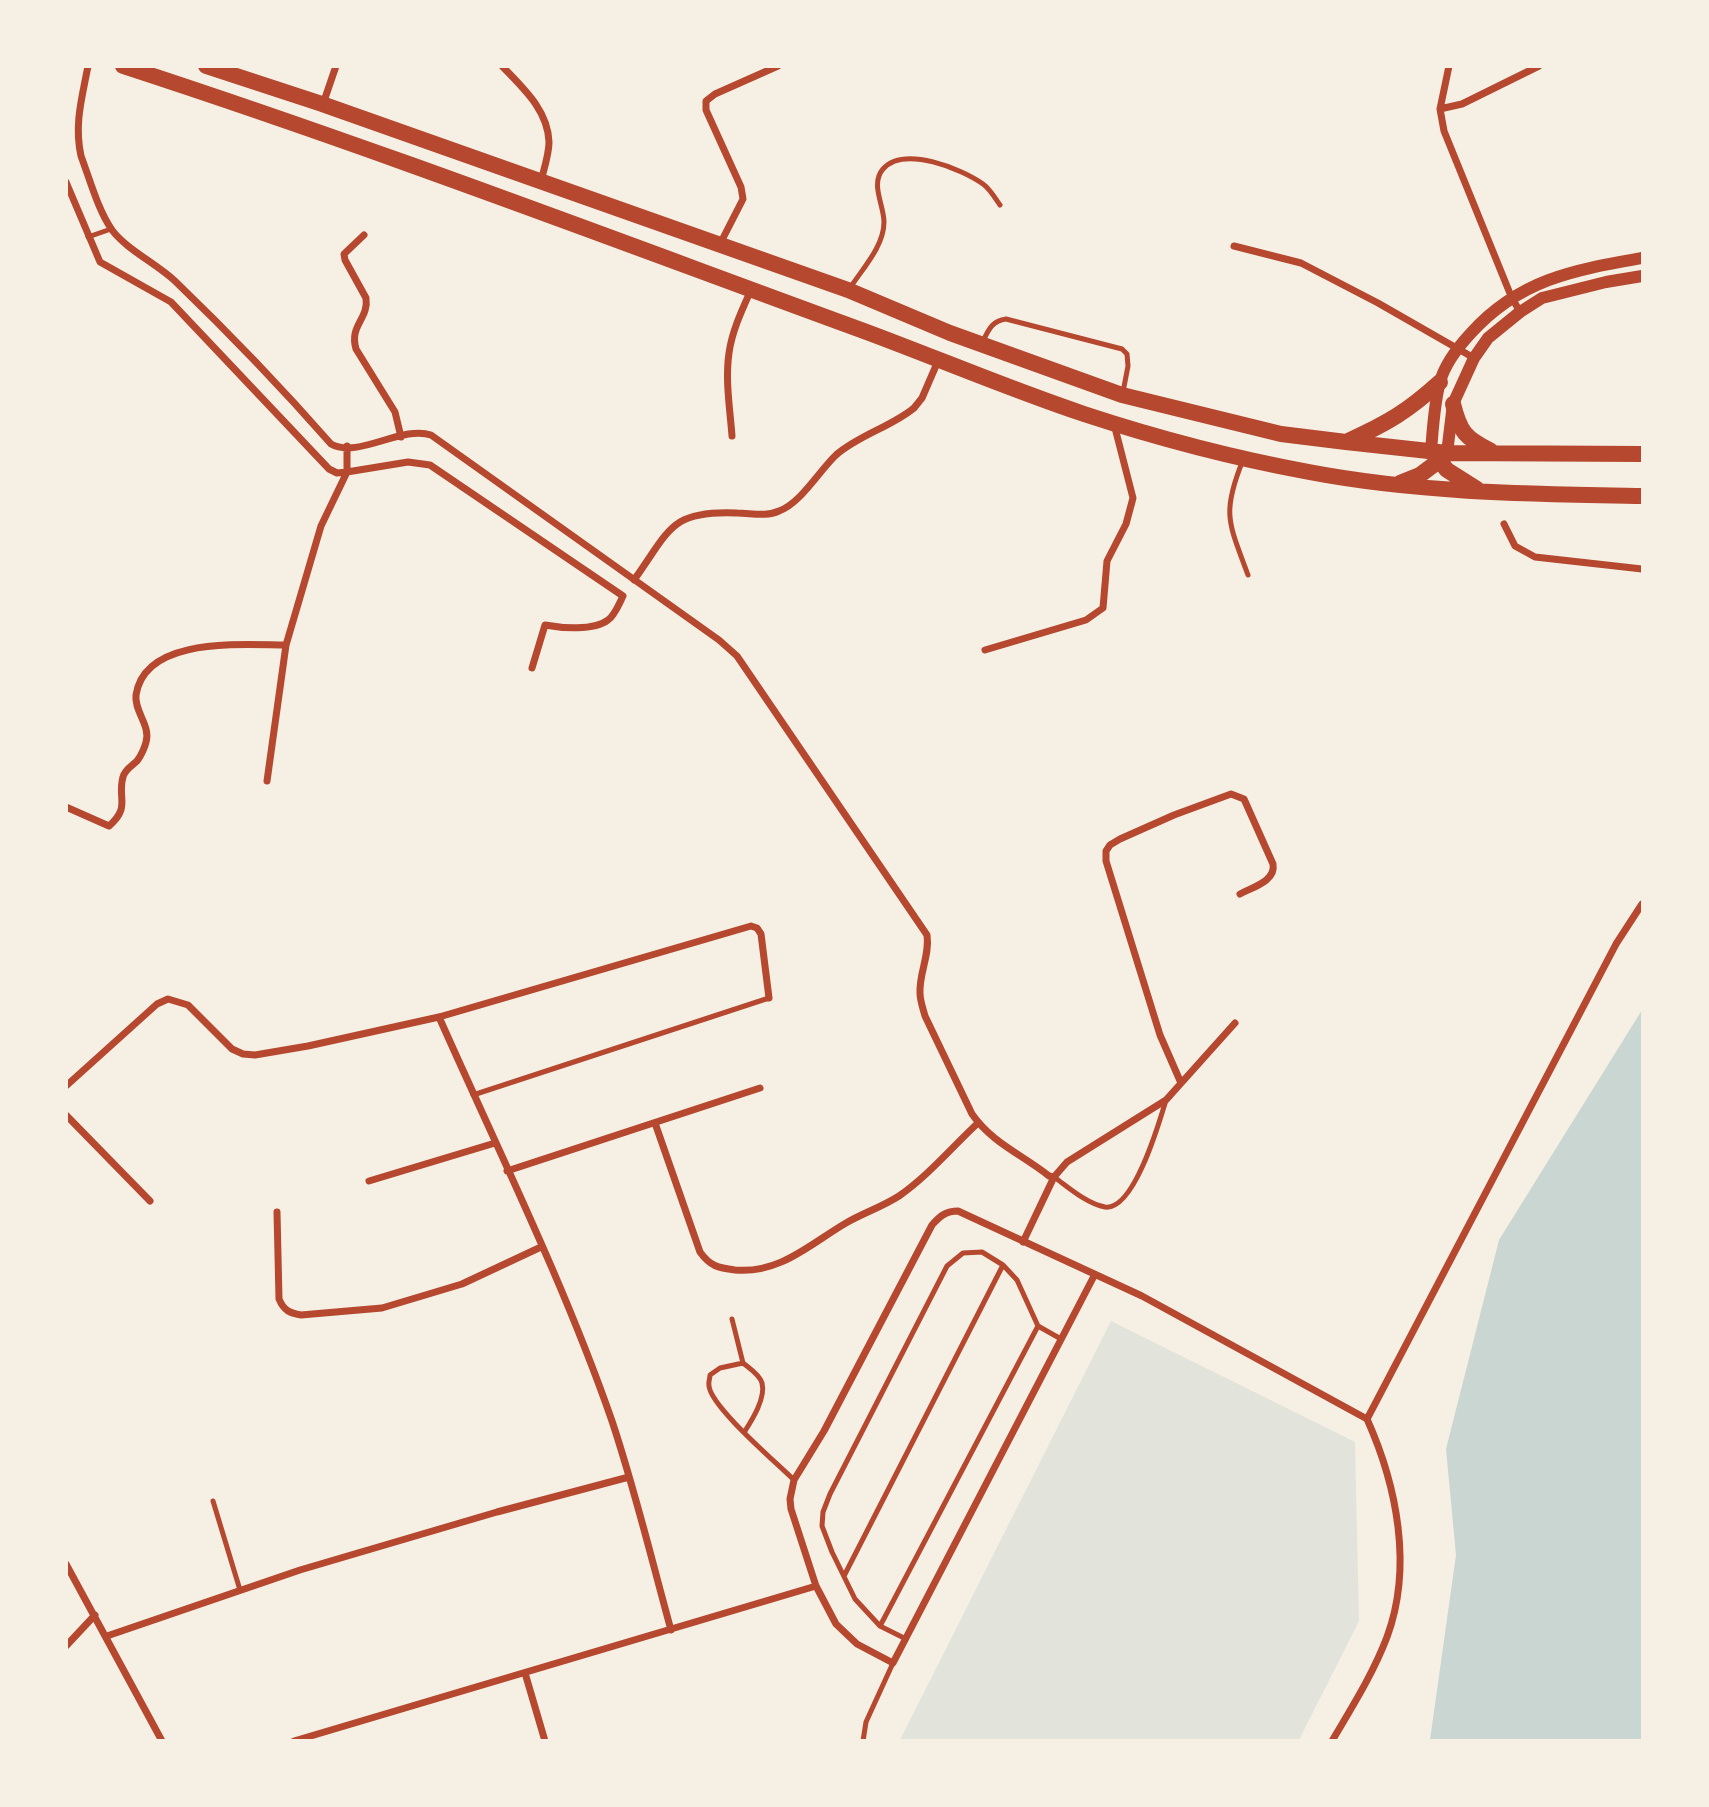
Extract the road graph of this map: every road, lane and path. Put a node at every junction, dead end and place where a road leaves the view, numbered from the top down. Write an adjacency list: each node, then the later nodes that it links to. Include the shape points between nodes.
1 (88, 66): 14 (street, via 78,114 78,143)
2 (124, 66): 21 (highway, via 263,111)
3 (205, 66): 9 (highway)
4 (336, 66): 9 (street)
5 (502, 66): 12 (street, via 539,108 547,129 549,144)
6 (778, 66): 18 (street, via 706,101 743,199)
7 (1449, 66): 10 (street)
8 (1539, 66): 10 (street, via 1462,104)
9 (323, 104): 12 (highway)
10 (1440, 109): 25 (street, via 1444,131)
11 (66, 182): 17 (street)
12 (541, 182): 16 (highway)
13 (1000, 205): 24 (lane, via 986,186 949,166 913,159 896,161 883,169 879,178 884,219 876,249)
14 (111, 229): 17 (lane); 38 (street, via 208,312 331,444)
15 (364, 235): 36 (street, via 344,254 367,305 354,340 395,412)
16 (696, 236): 18 (highway); 21 (highway)
17 (88, 237): 43 (street, via 100,262 171,302 329,469)
18 (719, 245): 24 (highway)
19 (1234, 246): 28 (street, via 1301,263)
20 (1643, 258): 25 (street, via 1571,272)
21 (683, 265): 23 (highway)
22 (1643, 276): 26 (street, via 1542,299)
23 (751, 289): 30 (highway); 35 (street, via 729,350)
24 (848, 290): 27 (highway)
25 (1511, 296): 26 (street); 28 (street)
26 (1520, 312): 29 (street, via 1488,338)
27 (981, 344): 32 (highway); 32 (lane, via 992,325 1006,319 1122,349 1128,354 1128,366)
28 (1456, 349): 29 (street); 31 (street)
29 (1474, 358): 33 (street)
30 (939, 359): 34 (highway); 50 (street, via 914,408 837,454 782,511 691,515 675,524)
31 (1440, 382): 37 (highway, via 1408,410); 41 (street)
32 (1122, 395): 37 (highway, via 1281,434)
33 (1453, 404): 39 (highway, via 1458,425 1470,440); 41 (street)
34 (1114, 423): 42 (highway); 52 (street, via 1133,498 1107,561 1103,608 1086,620)
35 (732, 436)
36 (401, 437): 38 (street); 50 (street, via 431,435)
37 (1346, 442): 41 (highway)
38 (347, 446): 43 (street)
39 (1494, 453): 40 (highway); 41 (highway)
40 (1643, 454)
41 (1439, 456): 44 (highway, via 1419,475); 45 (highway)
42 (1244, 457): 44 (highway); 49 (lane, via 1231,494 1229,523)
43 (346, 472): 51 (street, via 321,526); 53 (street, via 408,462 430,465 623,596 603,624 545,625)
44 (1396, 485): 45 (highway)
45 (1482, 493): 46 (highway)
46 (1643, 496)
47 (1504, 524): 48 (street, via 1514,546 1535,556)
48 (1643, 569)
49 (1248, 575)
50 (634, 580): 68 (street, via 737,656 927,935 921,1004)
51 (286, 645): 54 (street); 55 (street, via 193,649 165,656 140,682 136,700 147,740 123,777 118,816 106,825)
52 (985, 650)
53 (531, 668)
54 (267, 781)
55 (66, 807)
56 (1240, 894): 61 (street, via 1275,872 1239,796 1231,794 1174,815 1120,839 1106,851 1160,1035)
57 (1643, 904): 83 (street, via 1616,944)
58 (769, 998): 59 (street, via 761,934 751,926); 64 (lane)
59 (439, 1017): 62 (street, via 255,1055 232,1049 188,1005 169,999 157,1004); 64 (street)
60 (1235, 1023): 61 (street)
61 (1181, 1083): 65 (street)
62 (66, 1086)
63 (760, 1088): 67 (street)
64 (473, 1095): 69 (street)
65 (1166, 1100): 71 (street, via 1084,1150); 71 (lane, via 1129,1194 1116,1205 1096,1204)
66 (66, 1115): 73 (street)
67 (655, 1123): 68 (street, via 700,1252 717,1268 751,1272 786,1262 898,1196); 70 (street)
68 (978, 1123): 71 (street, via 1015,1155)
69 (495, 1143): 70 (street); 72 (street)
70 (507, 1171): 76 (street)
71 (1054, 1177): 75 (street)
72 (369, 1181)
73 (150, 1201)
74 (276, 1212): 76 (street, via 279,1299 290,1313 382,1308 462,1284)
75 (1023, 1242): 78 (street); 86 (street, via 958,1210 932,1225 824,1432)
76 (541, 1247): 85 (street, via 584,1347)
77 (1003, 1265): 80 (lane, via 1017,1280); 89 (lane); 89 (lane, via 982,1252 963,1253 947,1266 823,1512 822,1526)
78 (1094, 1276): 81 (street); 83 (street, via 1142,1296)
79 (732, 1319): 82 (lane)
80 (1038, 1326): 81 (lane); 93 (lane)
81 (1061, 1339): 96 (street)
82 (743, 1363): 84 (lane, via 762,1383); 84 (lane, via 720,1368 710,1375 709,1386 715,1400)
83 (1367, 1419): 104 (street, via 1385,1464 1397,1517 1401,1576 1388,1636)
84 (745, 1431): 86 (lane)
85 (629, 1477): 91 (street); 94 (street)
86 (794, 1480): 90 (street, via 790,1509)
87 (213, 1501): 91 (lane)
88 (66, 1564): 92 (street)
89 (844, 1576): 93 (lane, via 855,1600)
90 (816, 1586): 94 (street); 98 (street, via 836,1624 857,1644)
91 (240, 1590): 95 (street)
92 (95, 1615): 95 (street); 97 (street)
93 (880, 1626): 96 (lane)
94 (671, 1630): 99 (street)
95 (107, 1636): 100 (street)
96 (904, 1638): 98 (street)
97 (66, 1646)
98 (892, 1663): 103 (lane, via 866,1722)
99 (525, 1673): 101 (street); 102 (street)
100 (162, 1741)
101 (294, 1741)
102 (545, 1741)
103 (863, 1741)
104 (1332, 1741)

